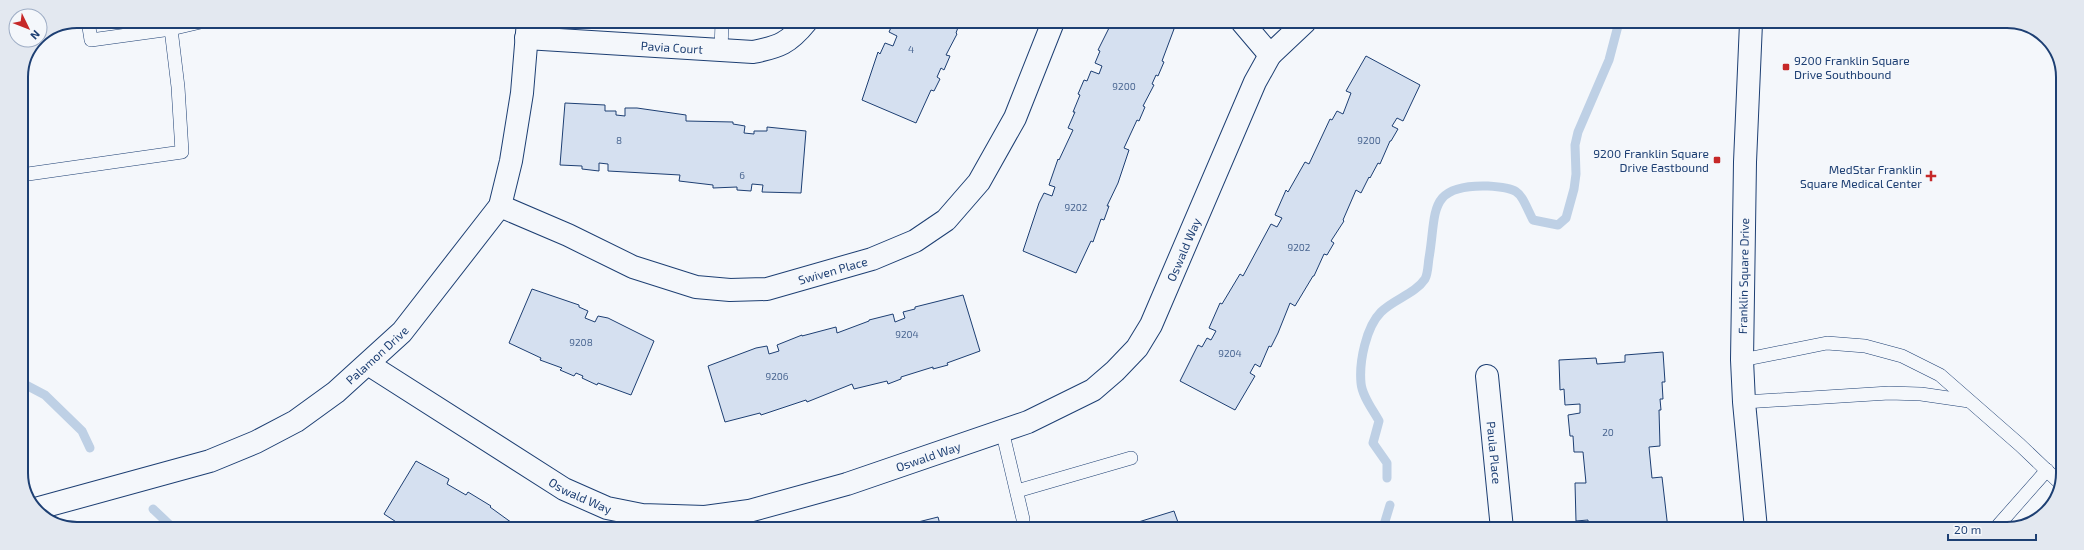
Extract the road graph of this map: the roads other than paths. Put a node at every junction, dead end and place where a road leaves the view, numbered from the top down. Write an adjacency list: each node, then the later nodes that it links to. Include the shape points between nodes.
1 (89, 28): 2 (lane, via 91,40)
2 (154, 28)
3 (170, 28): 13 (lane, via 178,87 182,152)
4 (722, 28): 11 (lane)
5 (801, 28): 11 (street, Pavia Court, via 776,48 753,52)
6 (1051, 28): 14 (street, Swiven Place, via 1015,118 979,182 946,220 915,241 872,259 767,289 730,290 696,287 633,267)
7 (1247, 28): 12 (street)
8 (1299, 28): 12 (street, Oswald Way)
9 (1751, 28): 15 (street, Franklin Square Drive, via 1745,162)
10 (527, 30): 11 (street, Pavia Court); 14 (street, Palamon Drive, via 522,93 512,161)
11 (721, 50)
12 (1270, 55): 20 (street, Oswald Way, via 1255,82 1167,290 1137,348 1093,390 1028,422)
13 (28, 174)
14 (500, 206): 16 (street, Palamon Drive, via 402,332)
15 (1742, 360): 18 (lane, via 1827,343 1865,346 1902,356 1940,375); 19 (street, Franklin Square Drive)
16 (368, 364): 20 (street, Oswald Way, via 564,489 607,508 642,515 705,517 749,511 847,484); 25 (street, Palamon Drive, via 336,392 296,421 256,442 210,461)
17 (1487, 376): 27 (street, Paula Place)
18 (1970, 401): 19 (lane, via 1921,394 1889,393); 22 (lane)
19 (1744, 402): 28 (street, Franklin Square Drive)
20 (1002, 430): 24 (lane)
21 (1131, 458): 24 (lane)
22 (2047, 470): 23 (lane); 29 (lane)
23 (2055, 478)
24 (1017, 491): 26 (lane)
25 (42, 507)
26 (1023, 522)
27 (1501, 522)
28 (1755, 522)
29 (2001, 522)

